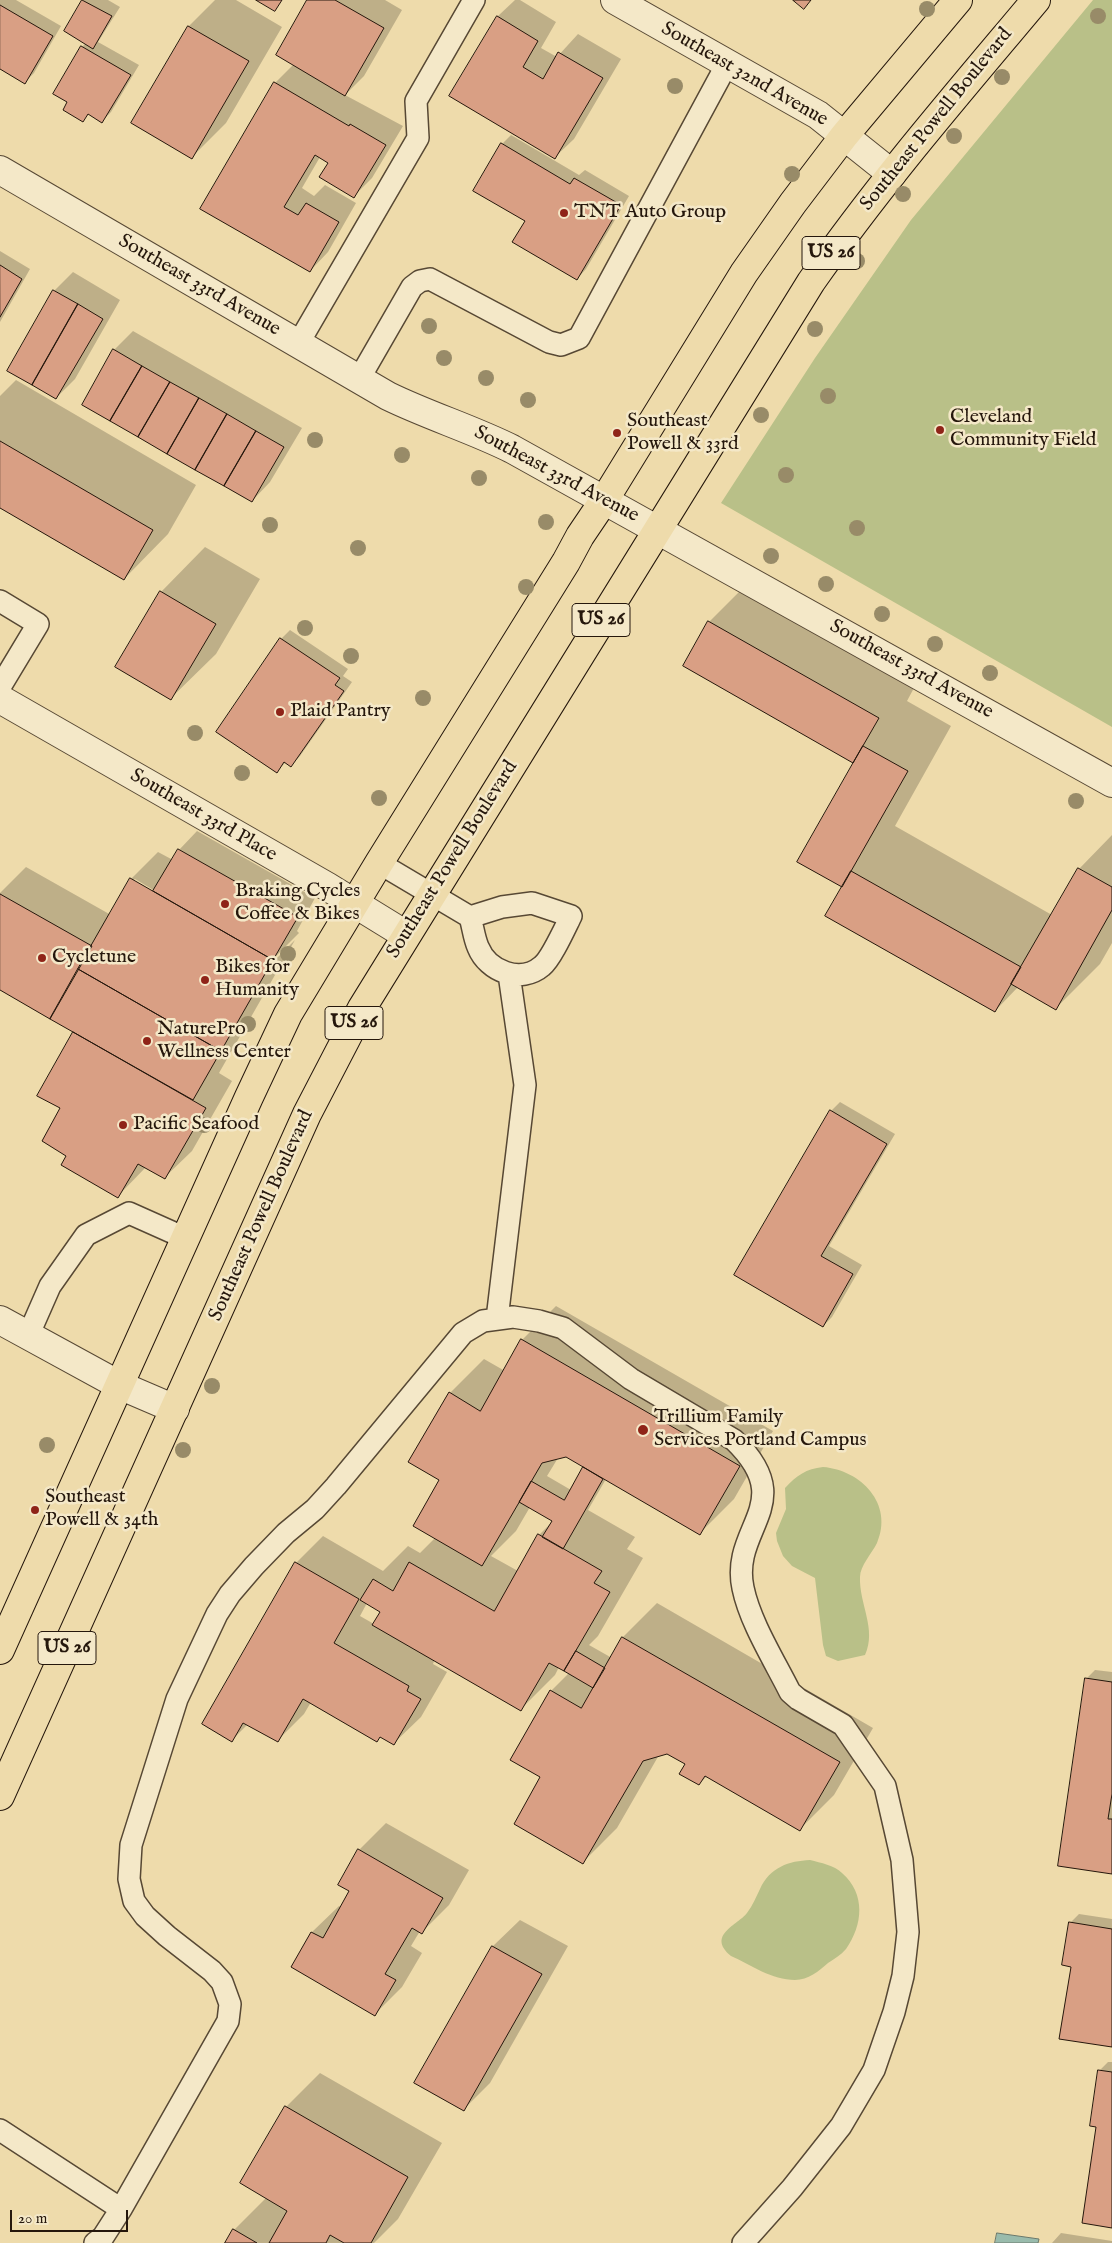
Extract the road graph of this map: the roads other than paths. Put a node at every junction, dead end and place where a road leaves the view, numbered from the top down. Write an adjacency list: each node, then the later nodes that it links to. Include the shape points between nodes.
1 (474, 0): 9 (lane, via 416,101 418,138)
2 (615, 0): 5 (street, Southeast 32nd Avenue)
3 (958, 0): 6 (main road, US 26)
4 (1036, 0): 8 (main road, Southeast Powell Boulevard / US 26)
5 (727, 64): 6 (street, Southeast 32nd Avenue, via 818,115); 10 (lane, via 579,338 561,345 550,342 430,279 412,287)
6 (844, 136): 8 (street, Southeast 32nd Avenue); 11 (main road, US 26, via 744,273)
7 (0, 170): 9 (street, Southeast 33rd Avenue)
8 (892, 174): 12 (main road, Southeast Powell Boulevard / US 26, via 811,282)
9 (298, 344): 10 (street, Southeast 33rd Avenue)
10 (359, 379): 11 (street, Southeast 33rd Avenue, via 416,410 481,434)
11 (605, 500): 12 (street, Southeast 33rd Avenue); 17 (main road, US 26)
12 (657, 529): 16 (street, Southeast 33rd Avenue); 18 (main road, Southeast Powell Boulevard / US 26)
13 (0, 601): 14 (lane, via 38,624)
14 (0, 687)
15 (0, 699): 19 (street, Southeast 33rd Place)
16 (1112, 783)
17 (379, 863): 18 (lane); 19 (main road, US 26)
18 (431, 894): 20 (lane); 21 (main road, Southeast Powell Boulevard / US 26)
19 (354, 903): 21 (street, Southeast 33rd Place); 23 (main road, US 26, via 288,1014)
20 (470, 917): 22 (lane, via 478,949 493,967); 22 (lane, via 502,907 532,903 572,916 543,965 528,975)
21 (406, 935): 28 (main road, Southeast Powell Boulevard / US 26, via 362,1008 308,1114)
22 (509, 974): 25 (lane, via 525,1085)
23 (186, 1238): 26 (lane, via 129,1213 86,1235 50,1286); 27 (main road, US 26)
24 (0, 1320): 26 (street)
25 (497, 1320): 32 (lane, via 483,1321 463,1333 336,1486 286,1533 230,1594 217,1614 177,1699 131,1845 129,1879 134,1901 145,1916 212,1971 222,1982 230,2004 228,2020); 34 (lane, via 513,1317 563,1328 630,1379 734,1440 744,1450 760,1477 763,1491 762,1509 741,1569 751,1613 790,1692 843,1725 885,1786 902,1860 908,1932 894,2012 874,2070 841,2126)
26 (28, 1336): 27 (street)
27 (119, 1385): 28 (street); 29 (main road, US 26)
28 (175, 1409): 30 (main road, Southeast Powell Boulevard / US 26)
29 (0, 1650)
30 (0, 1796)
31 (0, 2130): 32 (lane)
32 (121, 2209): 33 (lane, via 103,2237)
33 (94, 2243)
34 (743, 2243)

